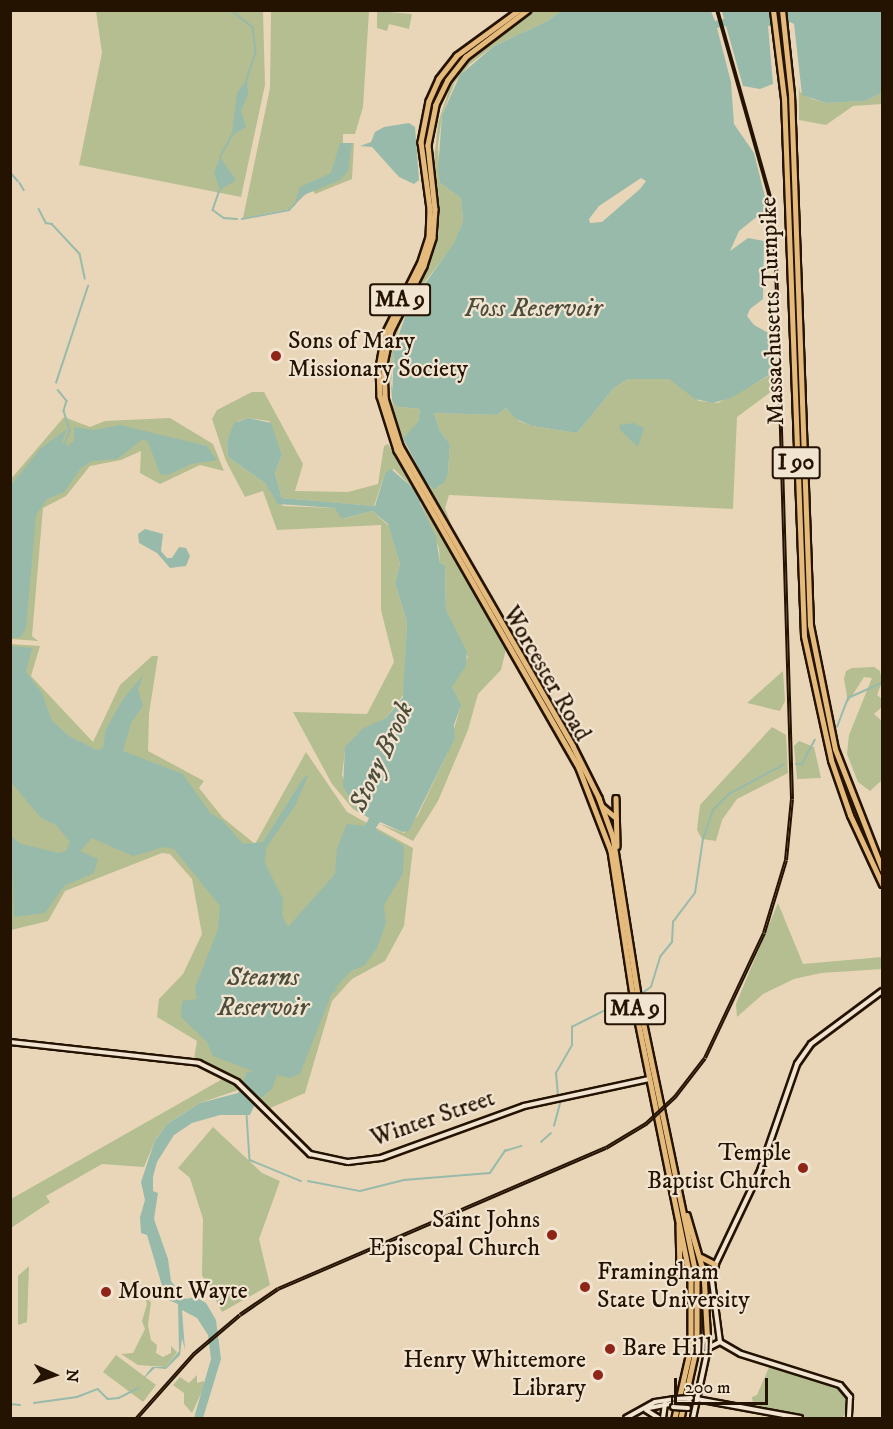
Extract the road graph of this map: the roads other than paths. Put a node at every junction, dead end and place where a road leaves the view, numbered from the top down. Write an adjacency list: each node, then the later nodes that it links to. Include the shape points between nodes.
1 (520, 10): 13 (highway, Worcester Road / MA 9, via 453,60 436,84 424,117 421,148 430,209 429,237 420,264 389,323 379,373 387,429 571,753 597,811 615,871 624,945)
2 (528, 10): 6 (highway, Worcester Road / MA 9, via 462,61 442,89 430,123 428,152 435,209 433,238 424,266 393,326 384,375 391,425 414,472 573,746)
3 (773, 10): 10 (highway, Massachusetts Turnpike / I 90, via 784,98 804,636 831,760 850,815)
4 (782, 10): 9 (highway, Massachusetts Turnpike / I 90, via 791,94 810,625 835,749)
5 (616, 798): 7 (highway)
6 (603, 807): 7 (highway, via 614,813); 8 (highway, Worcester Road / MA 9)
7 (617, 828): 8 (highway)
8 (617, 857): 14 (highway, Worcester Road / MA 9, via 636,990)
9 (882, 869)
10 (882, 884)
11 (882, 991): 17 (main road, via 815,1041 799,1059 760,1171)
12 (10, 1042): 13 (main road, Winter Street, via 182,1059 221,1072 240,1084 310,1154 332,1161 381,1158 524,1106)
13 (649, 1078): 15 (highway, Worcester Road / MA 9)
14 (679, 1192): 16 (highway); 29 (highway, Worcester Road / MA 9, via 695,1268 699,1312 695,1358)
15 (677, 1207): 18 (highway); 28 (highway, Worcester Road / MA 9, via 690,1269 693,1314 689,1360)
16 (700, 1256): 17 (highway); 20 (highway)
17 (715, 1264): 19 (main road, via 710,1288)
18 (680, 1273)
19 (720, 1342): 20 (main road); 31 (main road, via 745,1355 837,1384 848,1395)
20 (708, 1348): 21 (main road)
21 (699, 1400): 23 (main road, bridge); 26 (main road); 30 (main road)
22 (665, 1402): 23 (main road); 24 (main road); 25 (main road)
23 (674, 1403): 25 (main road); 26 (main road, bridge, via 688,1408)
24 (643, 1410): 25 (main road); 27 (main road)
25 (661, 1418)
26 (693, 1418)
27 (626, 1419)
28 (675, 1419)
29 (681, 1419)
30 (800, 1419)
31 (847, 1419)

